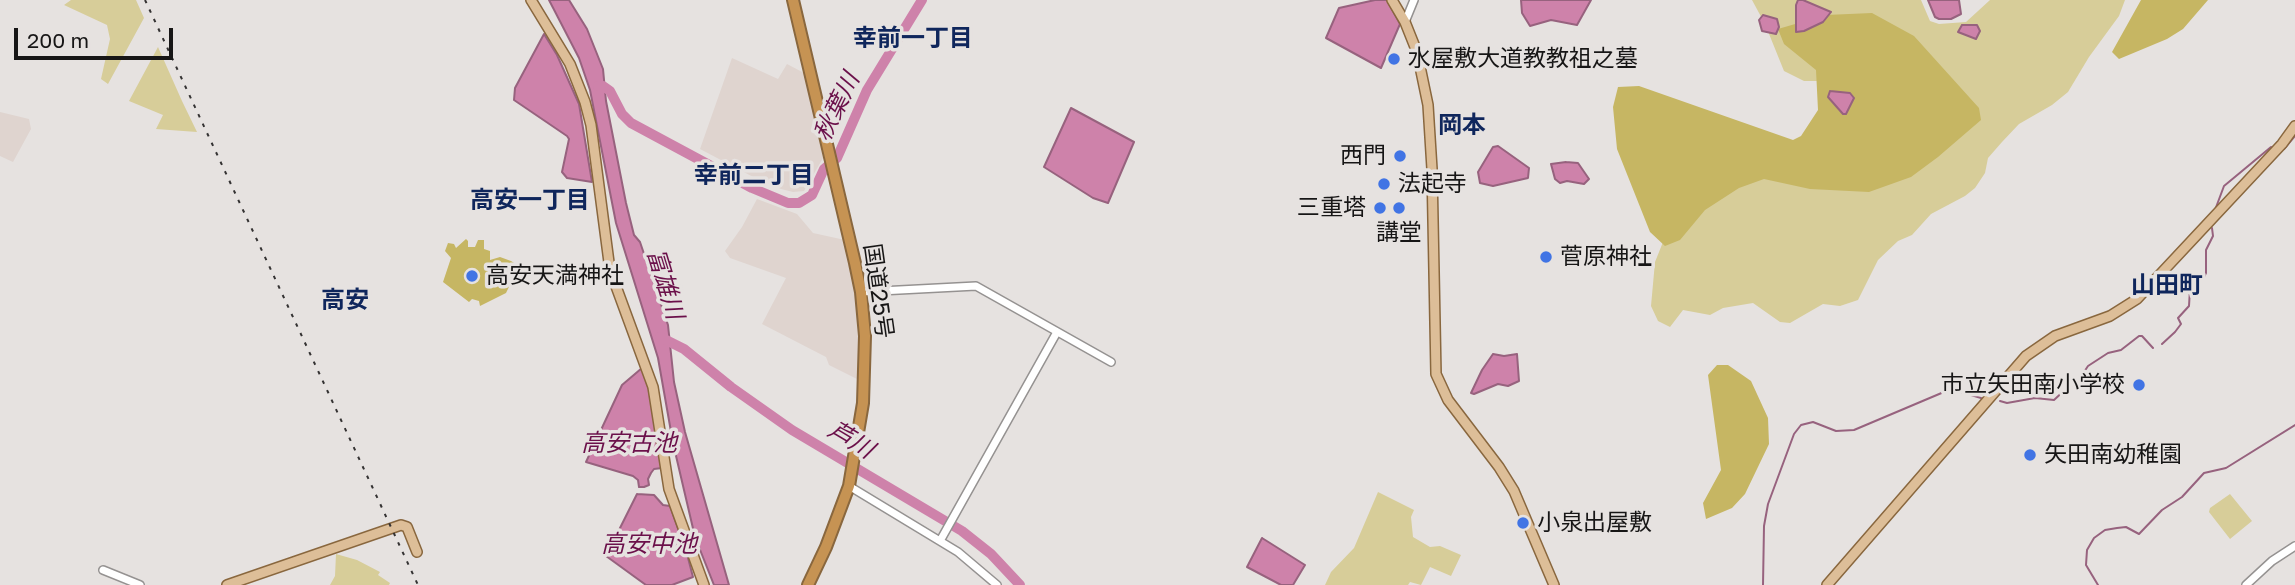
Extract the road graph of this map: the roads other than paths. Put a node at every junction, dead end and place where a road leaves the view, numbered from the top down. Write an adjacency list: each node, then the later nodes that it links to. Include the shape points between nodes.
1 (531, 0): 17 (main road, via 570,64 585,102 614,269 653,387 669,489)
2 (793, 0): 7 (highway, 国道25号)
3 (1392, 0): 5 (main road)
4 (1414, 0): 5 (street)
5 (1405, 22): 20 (main road, via 1419,60 1430,126 1436,374 1447,400 1514,491)
6 (2295, 126): 21 (main road, via 2137,299 2110,316 2054,336 2021,362)
7 (861, 292): 8 (street, via 976,286); 10 (highway, 国道25号, via 863,403)
8 (1057, 332): 9 (street); 11 (street)
9 (1111, 362)
10 (849, 486): 11 (street); 18 (highway, 国道25号)
11 (940, 541): 19 (street)
12 (2295, 546): 22 (street)
13 (417, 552): 16 (main road, via 407,527 401,525)
14 (103, 570): 15 (street)
15 (140, 585)
16 (227, 585)
17 (704, 585)
18 (808, 585)
19 (996, 585)
20 (1554, 585)
21 (1827, 585)
22 (2246, 585)

